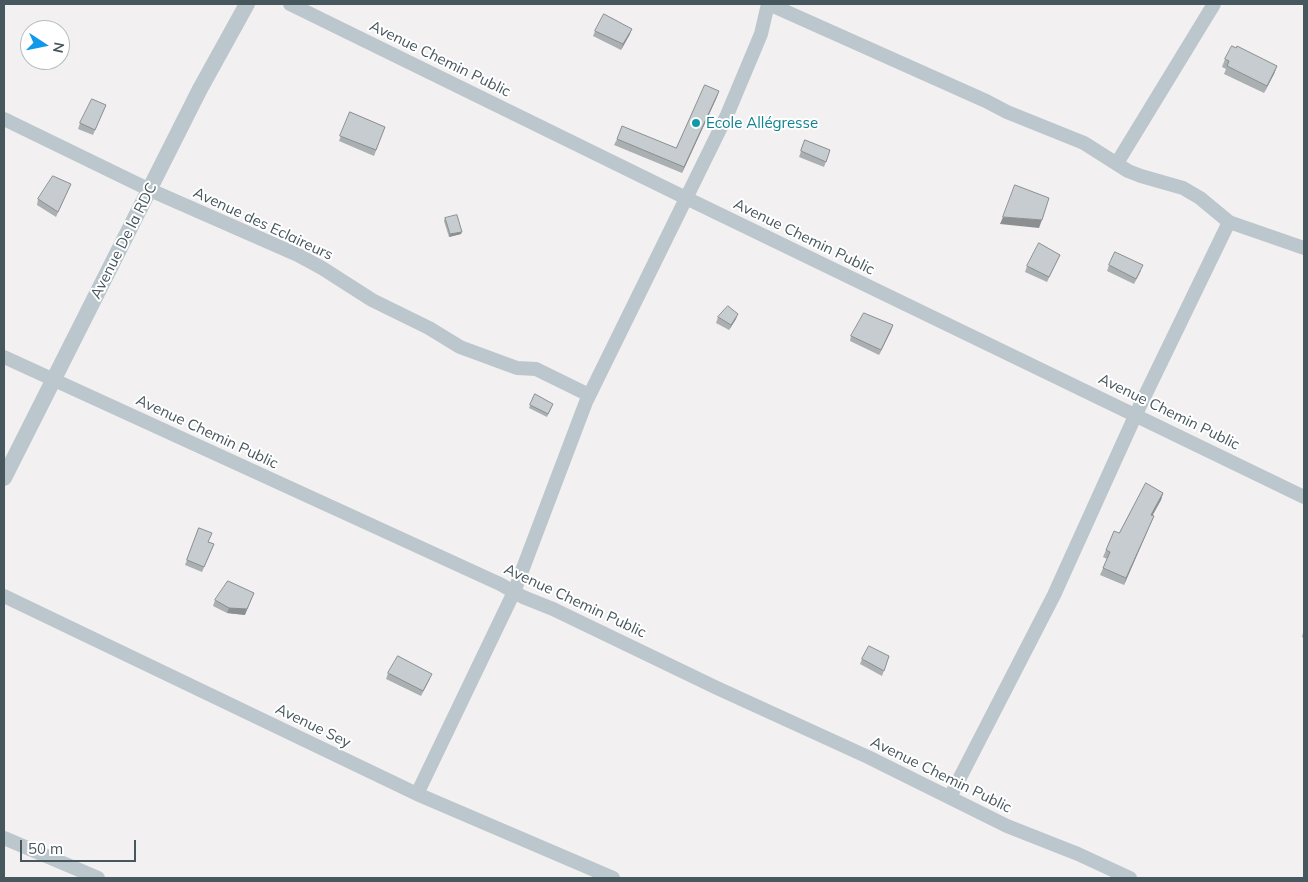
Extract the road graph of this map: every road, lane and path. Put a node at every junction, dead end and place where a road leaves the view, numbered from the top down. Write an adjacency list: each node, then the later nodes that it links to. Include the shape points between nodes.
1 (247, 4): 7 (street, Avenue De la RDC)
2 (290, 4): 8 (street, Avenue Chemin Public)
3 (769, 4): 6 (street, via 1007,112 1084,143); 8 (street, via 746,71)
4 (1214, 4): 6 (street)
5 (4, 119): 7 (street, Avenue des Eclaireurs)
6 (1117, 164): 9 (street, via 1141,176 1183,188)
7 (150, 190): 12 (street, Avenue De la RDC); 13 (street, Avenue des Eclaireurs, via 298,255 372,300 460,347 517,368 536,369)
8 (686, 198): 13 (street); 14 (street, Avenue Chemin Public)
9 (1229, 222): 10 (street); 14 (street)
10 (1304, 248)
11 (4, 357): 12 (street, Avenue Chemin Public)
12 (55, 380): 15 (street, Avenue De la RDC); 17 (street, Avenue Chemin Public)
13 (589, 395): 17 (street)
14 (1136, 414): 16 (street, Avenue Chemin Public); 20 (street, via 1054,595)
15 (4, 478)
16 (1304, 497)
17 (514, 592): 19 (street); 20 (street, Avenue Chemin Public)
18 (4, 596): 19 (street, Avenue Sey)
19 (417, 794): 23 (street, Avenue Sey)
20 (950, 797): 24 (street, Avenue Chemin Public, via 1007,826)
21 (4, 838): 22 (street)
22 (98, 878)
23 (613, 878)
24 (1130, 878)

